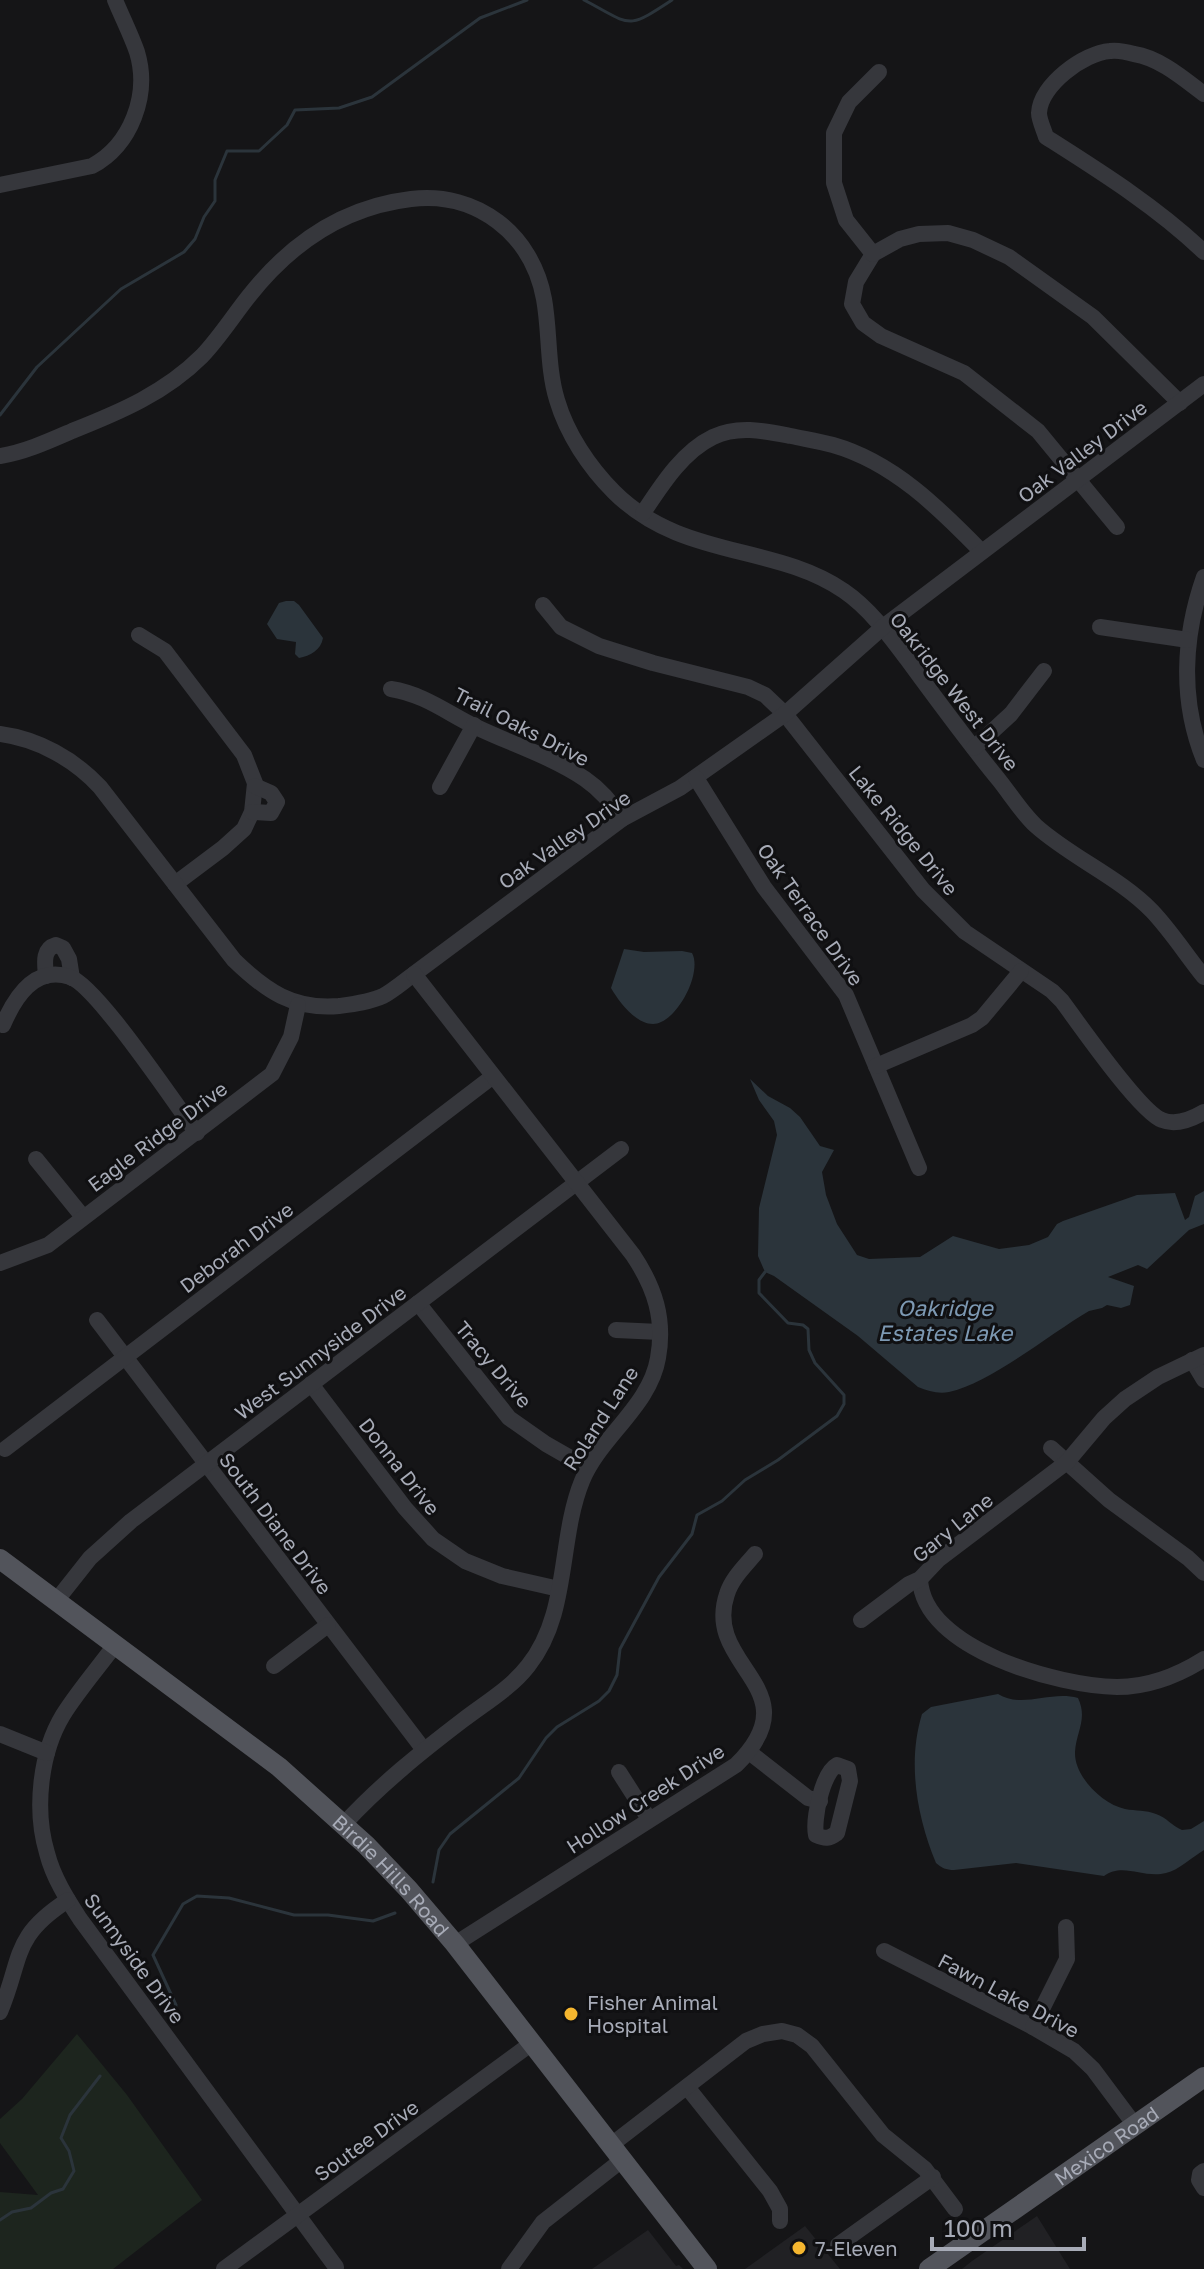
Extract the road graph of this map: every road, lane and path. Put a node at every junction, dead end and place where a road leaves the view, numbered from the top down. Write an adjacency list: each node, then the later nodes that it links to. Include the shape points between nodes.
1 (115, 0): 4 (street, via 137,53 141,80 126,135 92,166)
2 (879, 72): 6 (street, via 849,102 834,133 834,183 846,220)
3 (1204, 94): 5 (street, via 1138,54 1109,51 1065,72 1047,89 1039,113 1046,137 1105,174)
4 (0, 185)
5 (1204, 252)
6 (873, 254): 8 (street, via 900,239 948,233 1009,257 1093,317); 10 (street, via 856,282 852,304 863,323 964,373 1038,431)
7 (1204, 384): 8 (street, Oak Valley Drive)
8 (1180, 403): 10 (street, Oak Valley Drive)
9 (0, 456): 11 (street, Oakridge West Drive, via 51,440 162,390 203,354 271,270 327,225 383,204 439,198 487,212 532,260 545,302 549,360 564,419 603,480)
10 (1078, 479): 12 (street); 13 (street, Oak Valley Drive)
11 (643, 513): 13 (street, via 682,461 710,439 735,431 761,431 834,446 868,460 936,505); 16 (street, Oakridge West Drive, via 699,542 809,572 846,592)
12 (1117, 527)
13 (981, 551): 16 (street, Oak Valley Drive)
14 (1204, 577): 19 (street)
15 (543, 605): 22 (street, Lake Ridge Drive, via 561,627 599,646 748,687)
16 (883, 627): 22 (street, Oak Valley Drive); 25 (street, Oakridge West Drive)
17 (1100, 627): 19 (street)
18 (139, 635): 28 (street, via 165,651 244,755)
19 (1188, 640): 26 (street, via 1187,690)
20 (1044, 671): 25 (street, via 1011,714)
21 (391, 689): 23 (street, Trail Oaks Drive, via 422,697)
22 (785, 714): 27 (street, Oak Valley Drive); 33 (street, Lake Ridge Drive, via 923,890 965,932)
23 (474, 725): 29 (street); 31 (street, Trail Oaks Drive, via 585,779)
24 (0, 734): 32 (street, Oak Valley Drive, via 52,750 83,768)
25 (974, 748): 36 (street, Oakridge West Drive, via 1035,825 1152,910)
26 (1204, 760)
27 (696, 778): 31 (street, Oak Valley Drive); 40 (street, Oak Terrace Drive, via 764,887 846,995)
28 (255, 786): 30 (street); 30 (street, via 277,802 271,813)
29 (440, 787)
30 (252, 812): 32 (street, via 244,829)
31 (622, 819): 34 (street, Oak Valley Drive)
32 (175, 884): 38 (street, Oak Valley Drive, via 259,985)
33 (1021, 971): 40 (street, via 972,1025); 42 (street, Lake Ridge Drive, via 1062,1001 1151,1113 1174,1122)
34 (414, 974): 38 (street, Oak Valley Drive, via 366,1001); 41 (street, Roland Lane)
35 (46, 976): 37 (street); 37 (street, via 45,955 56,945 63,948); 39 (street, via 14,999)
36 (1204, 977)
37 (72, 978): 43 (street, via 98,999)
38 (298, 1005): 43 (street, Eagle Ridge Drive, via 288,1044 272,1074)
39 (3, 1025)
40 (876, 1066): 46 (street, Oak Terrace Drive)
41 (492, 1077): 47 (street, Roland Lane); 54 (street, Deborah Drive)
42 (1204, 1112)
43 (197, 1133): 48 (street, Eagle Ridge Drive)
44 (621, 1149): 47 (street, West Sunnyside Drive)
45 (36, 1159): 48 (street)
46 (919, 1168)
47 (576, 1183): 50 (street, West Sunnyside Drive); 53 (street, Roland Lane, via 646,1274 655,1292)
48 (83, 1217): 49 (street, Eagle Ridge Drive, via 48,1245)
49 (0, 1263)
50 (418, 1303): 57 (street, West Sunnyside Drive); 62 (street, Tracy Drive, via 509,1418)
51 (97, 1320): 54 (street, South Diane Drive)
52 (616, 1330): 53 (street)
53 (660, 1332): 62 (street, Roland Lane, via 658,1361 645,1390)
54 (125, 1357): 59 (street, Deborah Drive); 61 (street, South Diane Drive)
55 (1198, 1357): 56 (street); 60 (street, Gary Lane, via 1125,1399)
56 (1204, 1380)
57 (311, 1384): 61 (street, West Sunnyside Drive); 67 (street, Donna Drive, via 433,1539 465,1561 502,1576)
58 (1051, 1448): 60 (street)
59 (5, 1449)
60 (1067, 1462): 65 (street); 66 (street, Gary Lane)
61 (206, 1464): 68 (street, West Sunnyside Drive, via 105,1542); 70 (street, South Diane Drive)
62 (588, 1468): 67 (street, Roland Lane, via 572,1515)
63 (755, 1554): 76 (street, Hollow Creek Drive, via 727,1592 723,1623 732,1652 760,1688 764,1705 758,1737)
64 (0, 1559): 68 (main road, Birdie Hills Road)
65 (1204, 1573)
66 (920, 1579): 69 (street, Gary Lane); 72 (street, via 932,1611 957,1635 993,1659 1032,1673 1119,1687 1181,1674)
67 (559, 1589): 75 (street, Roland Lane, via 547,1634 530,1664)
68 (56, 1601): 71 (main road, Birdie Hills Road)
69 (861, 1620)
70 (328, 1625): 73 (street); 75 (street, South Diane Drive)
71 (115, 1645): 77 (street, Sunnyside Drive, via 64,1715); 81 (main road, Birdie Hills Road, via 279,1767)
72 (1204, 1659)
73 (274, 1666)
74 (0, 1734): 77 (street)
75 (424, 1750): 81 (street, Roland Lane)
76 (749, 1752): 79 (street, via 808,1798); 80 (street, Hollow Creek Drive)
77 (47, 1753): 82 (street, Sunnyside Drive, via 42,1825 47,1853)
78 (619, 1772): 80 (street)
79 (820, 1801)
80 (649, 1819): 84 (street, Hollow Creek Drive)
81 (344, 1824): 84 (main road, Birdie Hills Road)
82 (68, 1900): 86 (street, via 30,1931); 97 (street, Sunnyside Drive)
83 (1066, 1927): 87 (street, via 1067,1959)
84 (455, 1944): 88 (main road, Birdie Hills Road)
85 (884, 1951): 87 (street, Fawn Lake Drive)
86 (0, 2012)
87 (1033, 2027): 91 (street, Fawn Lake Drive, via 1074,2051)
88 (532, 2043): 92 (main road, Birdie Hills Road); 97 (street, Soutee Drive)
89 (1204, 2077): 91 (main road, Mexico Road)
90 (687, 2087): 92 (street); 94 (street, via 755,2036 782,2031 797,2035 812,2046 883,2135); 98 (street, via 777,2201)
91 (1134, 2124): 104 (main road, Mexico Road)
92 (617, 2153): 102 (street, via 543,2222); 103 (main road, Birdie Hills Road)
93 (1204, 2171): 95 (street, via 1199,2180)
94 (933, 2177): 96 (street); 99 (street)
95 (1204, 2188)
96 (955, 2209)
97 (297, 2215): 100 (street, Sunnyside Drive); 101 (street, Soutee Drive)
98 (780, 2221)
99 (838, 2245)
100 (336, 2267)
101 (224, 2269)
102 (509, 2269)
103 (707, 2269)
104 (929, 2269)

